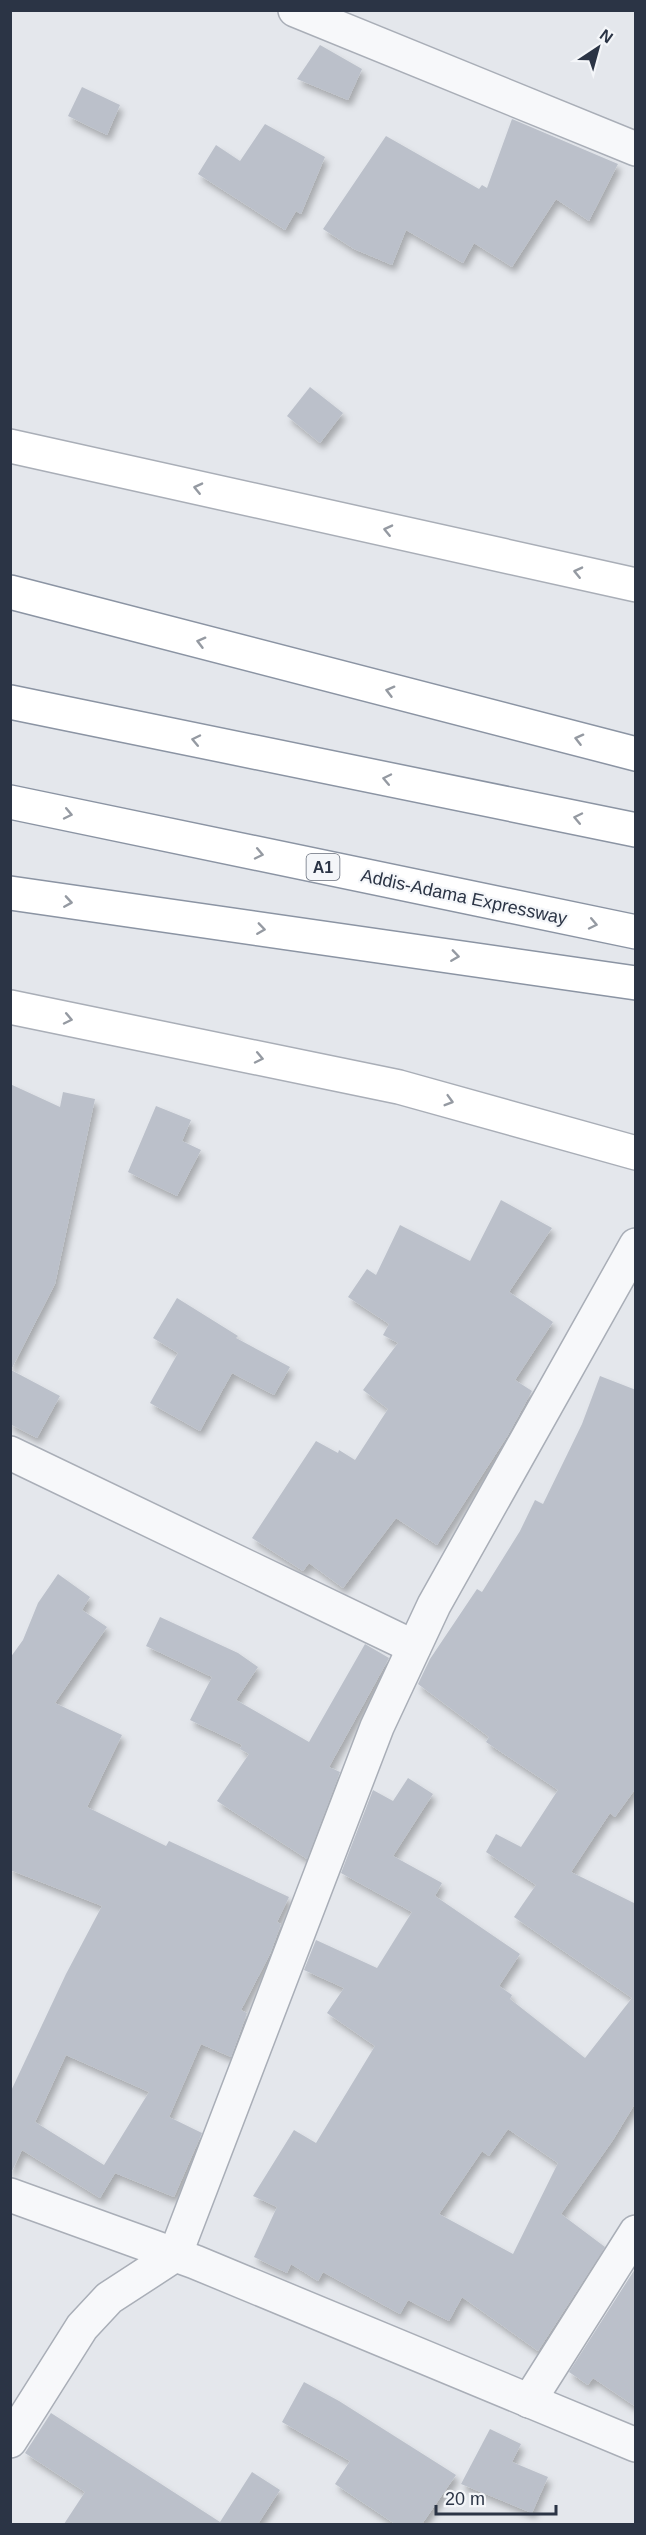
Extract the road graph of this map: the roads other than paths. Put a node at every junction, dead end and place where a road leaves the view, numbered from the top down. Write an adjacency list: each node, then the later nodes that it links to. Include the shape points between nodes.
1 (295, 10): 2 (street)
2 (636, 148)
3 (10, 446): 4 (main road, one-way to 3)
4 (636, 585)
5 (10, 592): 7 (main road, one-way to 5)
6 (10, 702): 9 (main road, one-way to 6)
7 (636, 754)
8 (10, 802): 11 (main road, Addis-Adama Expressway / A1, one-way to 11)
9 (636, 830)
10 (10, 893): 12 (main road, one-way to 12)
11 (636, 932)
12 (636, 983)
13 (13, 1013): 14 (main road, one-way to 14, via 399,1087)
14 (636, 1153)
15 (636, 1245): 17 (street)
16 (10, 1453): 17 (street)
17 (414, 1647): 20 (street, via 377,1727)
18 (10, 2196): 20 (street)
19 (636, 2232): 21 (street)
20 (175, 2255): 21 (street); 22 (street, via 110,2298 82,2327)
21 (529, 2401): 23 (street)
22 (10, 2442)
23 (636, 2445)

